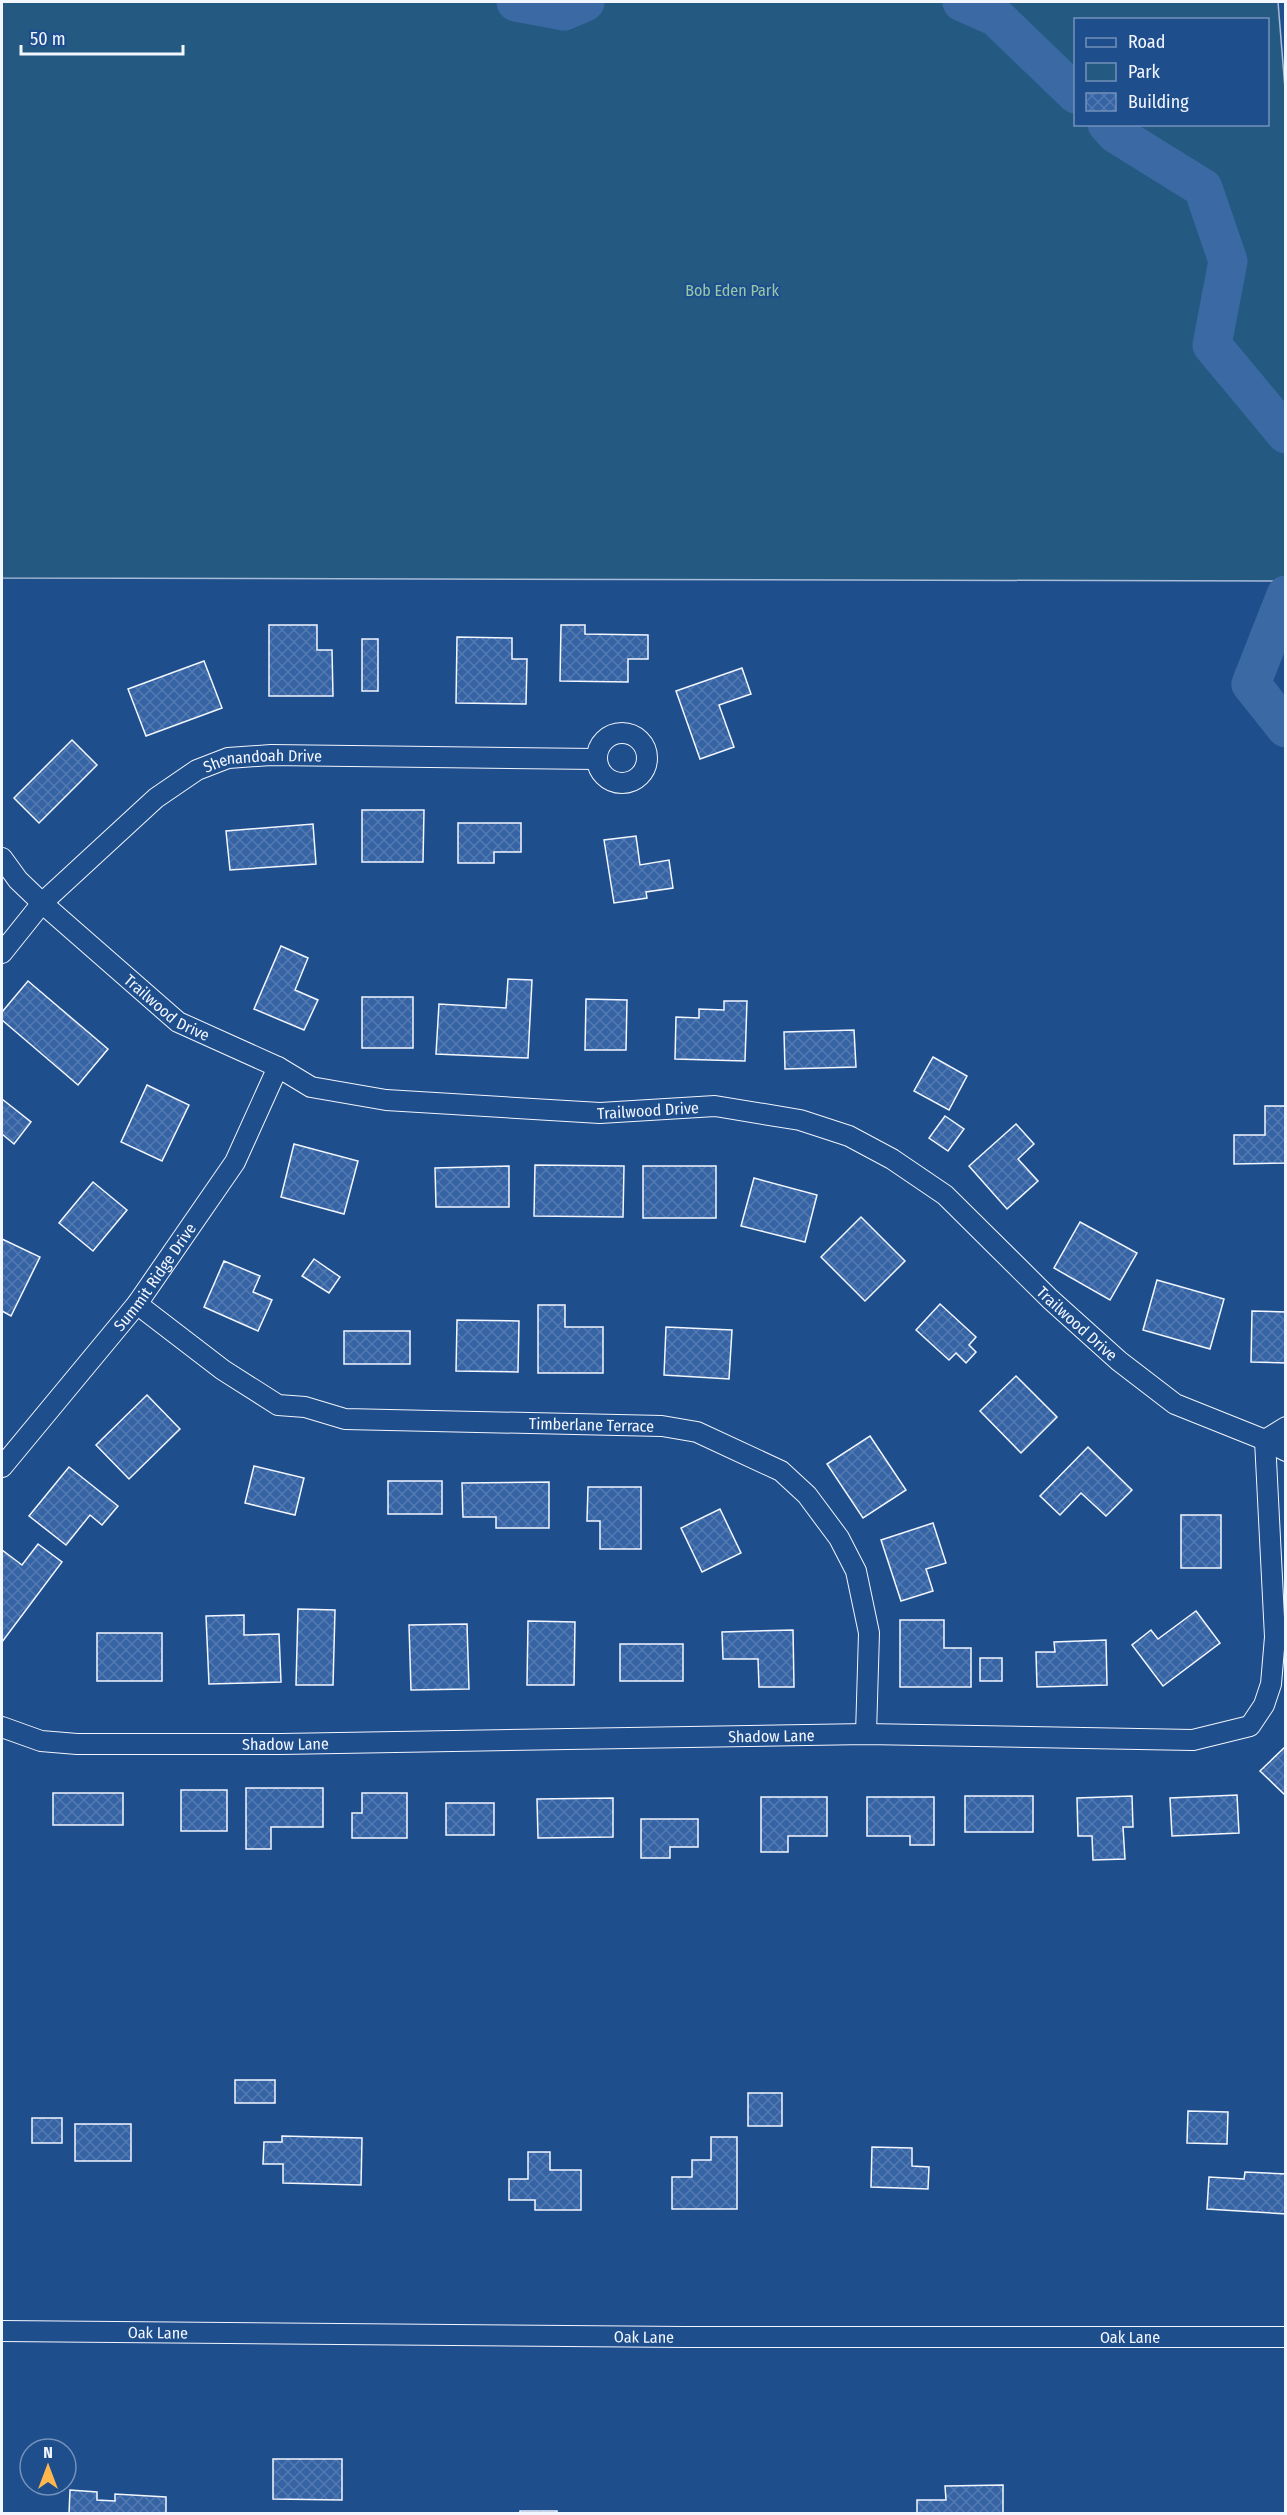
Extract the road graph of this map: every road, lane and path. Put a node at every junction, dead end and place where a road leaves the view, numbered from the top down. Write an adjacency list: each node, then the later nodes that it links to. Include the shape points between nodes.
1 (597, 759): 3 (street, Shenandoah Drive, via 271,755 228,758 197,770 156,798)
2 (2, 858): 3 (street, Trailwood Drive)
3 (42, 903): 4 (street, Shenandoah Drive); 5 (street, Trailwood Drive, via 178,1022)
4 (2, 953)
5 (278, 1067): 6 (street, Summit Ridge Drive, via 235,1162); 8 (street, Trailwood Drive, via 310,1087 386,1100 600,1113 715,1106 800,1120 849,1136 945,1195 1050,1299 1119,1361 1175,1404)
6 (137, 1304): 10 (street, Summit Ridge Drive); 12 (street, Timberlane Terrace, via 222,1370 278,1405 305,1407 345,1419 663,1425 697,1432 781,1471 807,1495 839,1538 856,1570 869,1633)
7 (1286, 1426): 8 (street)
8 (1265, 1440): 9 (street, Trailwood Drive); 12 (street, Shadow Lane, via 1275,1637 1271,1684 1264,1706 1250,1726 1194,1740)
9 (1286, 1451)
10 (2, 1467)
11 (2, 1727): 12 (street, Shadow Lane, via 41,1741 77,1744)
12 (866, 1734)
13 (2, 2331): 14 (street, Oak Lane)
14 (1286, 2337)

